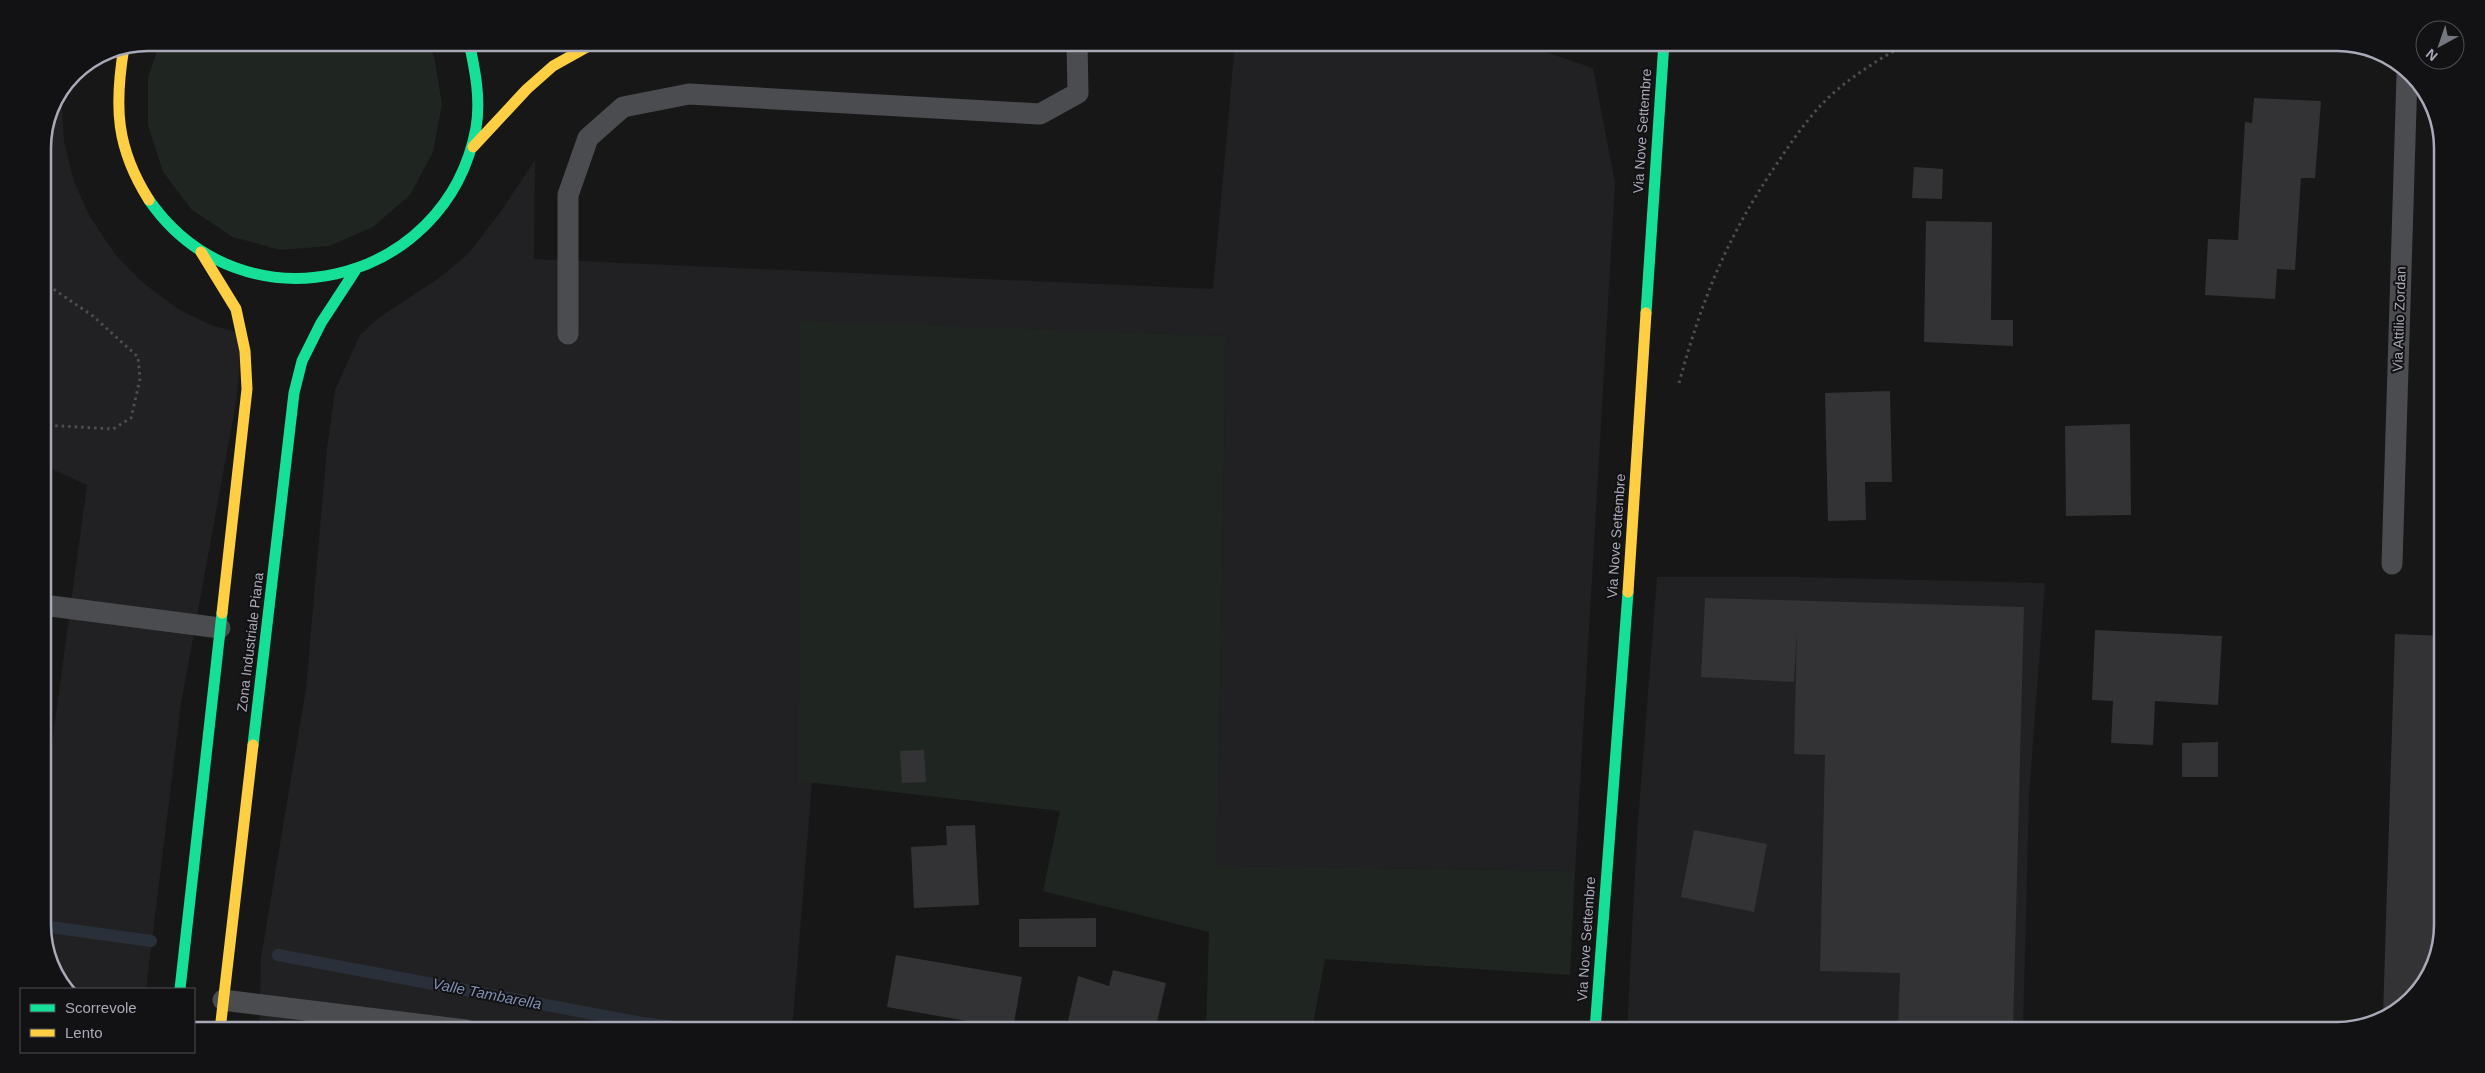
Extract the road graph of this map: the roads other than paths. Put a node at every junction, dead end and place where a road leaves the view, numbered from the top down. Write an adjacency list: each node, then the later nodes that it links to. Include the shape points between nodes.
1 (472, 51): 7 (main road, via 480,106)
2 (580, 51): 7 (main road, via 553,66 527,89)
3 (1077, 51): 10 (lane, via 1078,93 1040,114 689,94 623,107 588,138 568,195)
4 (1663, 51): 18 (main road, Via Nove Settembre, via 1630,564)
5 (123, 55): 8 (main road, via 117,90 121,138 134,174 165,221)
6 (2407, 82): 11 (lane, Via Attilio Zordan)
7 (473, 147): 9 (main road, via 456,189 429,224 395,252)
8 (201, 252): 9 (main road, via 250,273 302,280); 13 (main road, via 236,309 245,351 247,390)
9 (355, 271): 15 (main road, Zona Industriale Piana, via 321,323 302,361 294,394)
10 (568, 334)
11 (2392, 564)
12 (51, 606): 13 (lane)
13 (220, 628): 14 (main road)
14 (180, 988)
15 (223, 1000): 16 (main road, Zona Industriale Piana); 17 (lane)
16 (221, 1022)
17 (401, 1022)
18 (1595, 1022)

